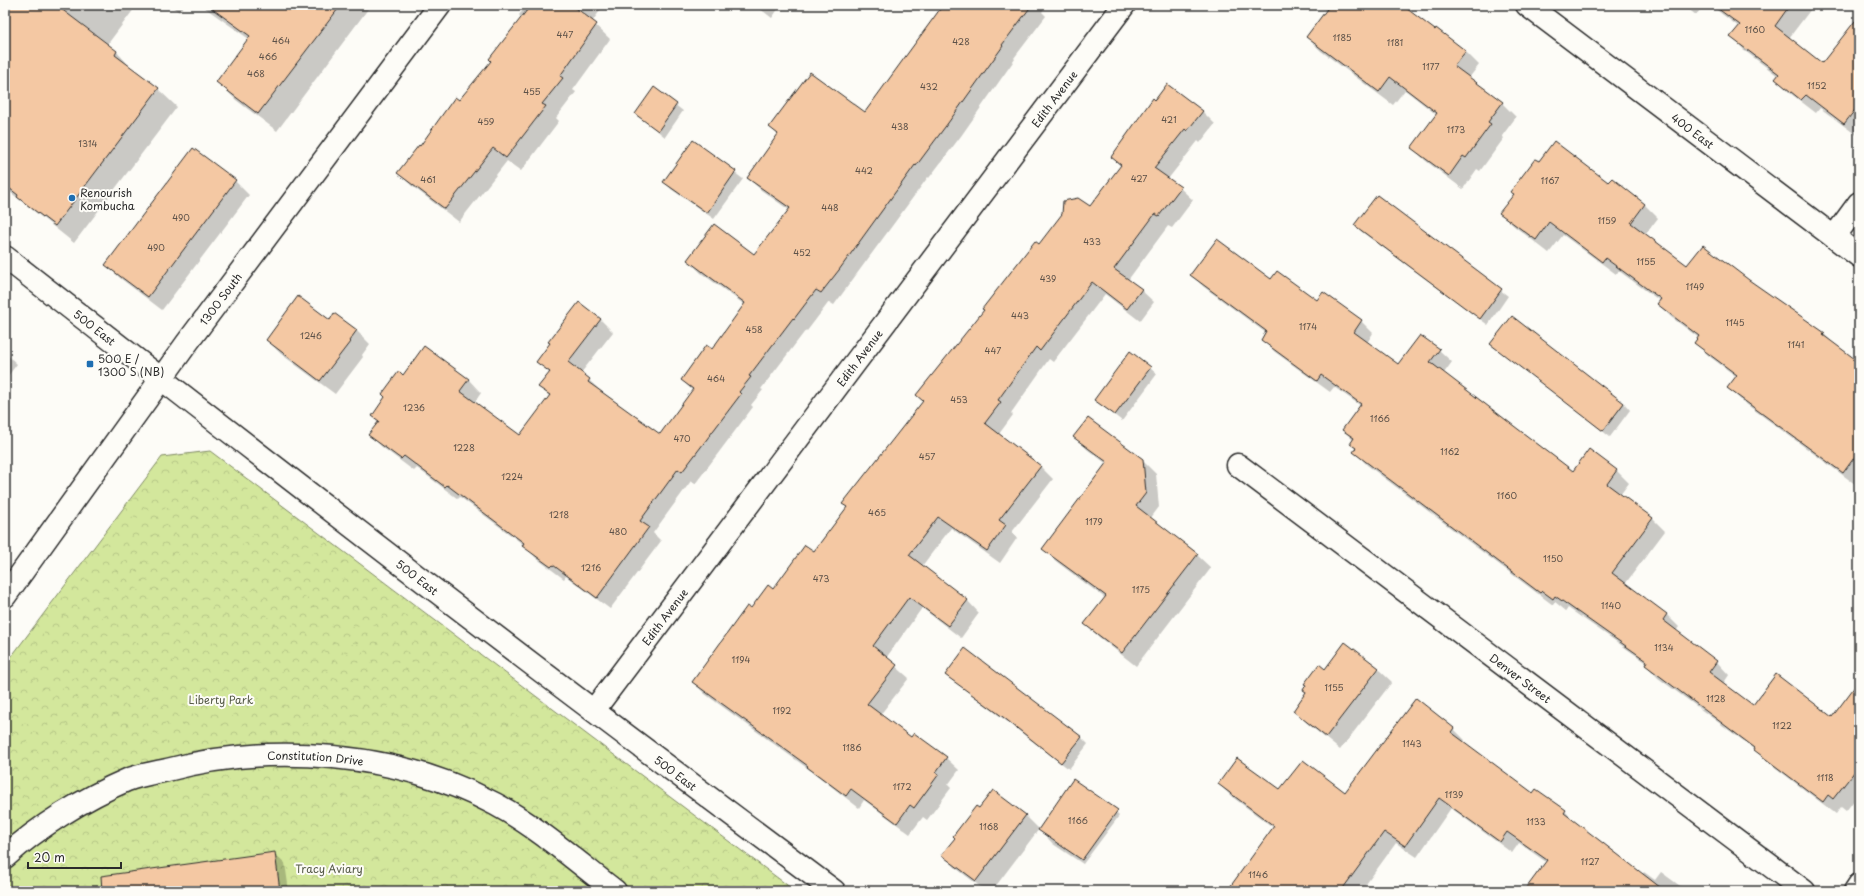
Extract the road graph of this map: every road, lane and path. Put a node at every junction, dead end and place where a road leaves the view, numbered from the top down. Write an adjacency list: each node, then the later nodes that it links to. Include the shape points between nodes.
1 (440, 5): 8 (street, 1300 South)
2 (1124, 5): 11 (street, Edith Avenue)
3 (1527, 5): 5 (street, 400 East)
4 (1859, 203): 5 (street)
5 (1834, 237): 6 (street, 400 East)
6 (1859, 256)
7 (5, 257): 8 (street, 500 East)
8 (161, 378): 10 (street, 1300 South); 11 (street, 500 East)
9 (1238, 465): 16 (street, Denver Street)
10 (5, 596)
11 (594, 710): 15 (street, 500 East)
12 (5, 857): 14 (street, Constitution Drive, via 54,820 128,780 181,766 234,757 303,754 369,762 423,775 469,792 495,804 540,833)
13 (1859, 885): 17 (street)
14 (615, 891)
15 (834, 891)
16 (1804, 891)
17 (1854, 891)

